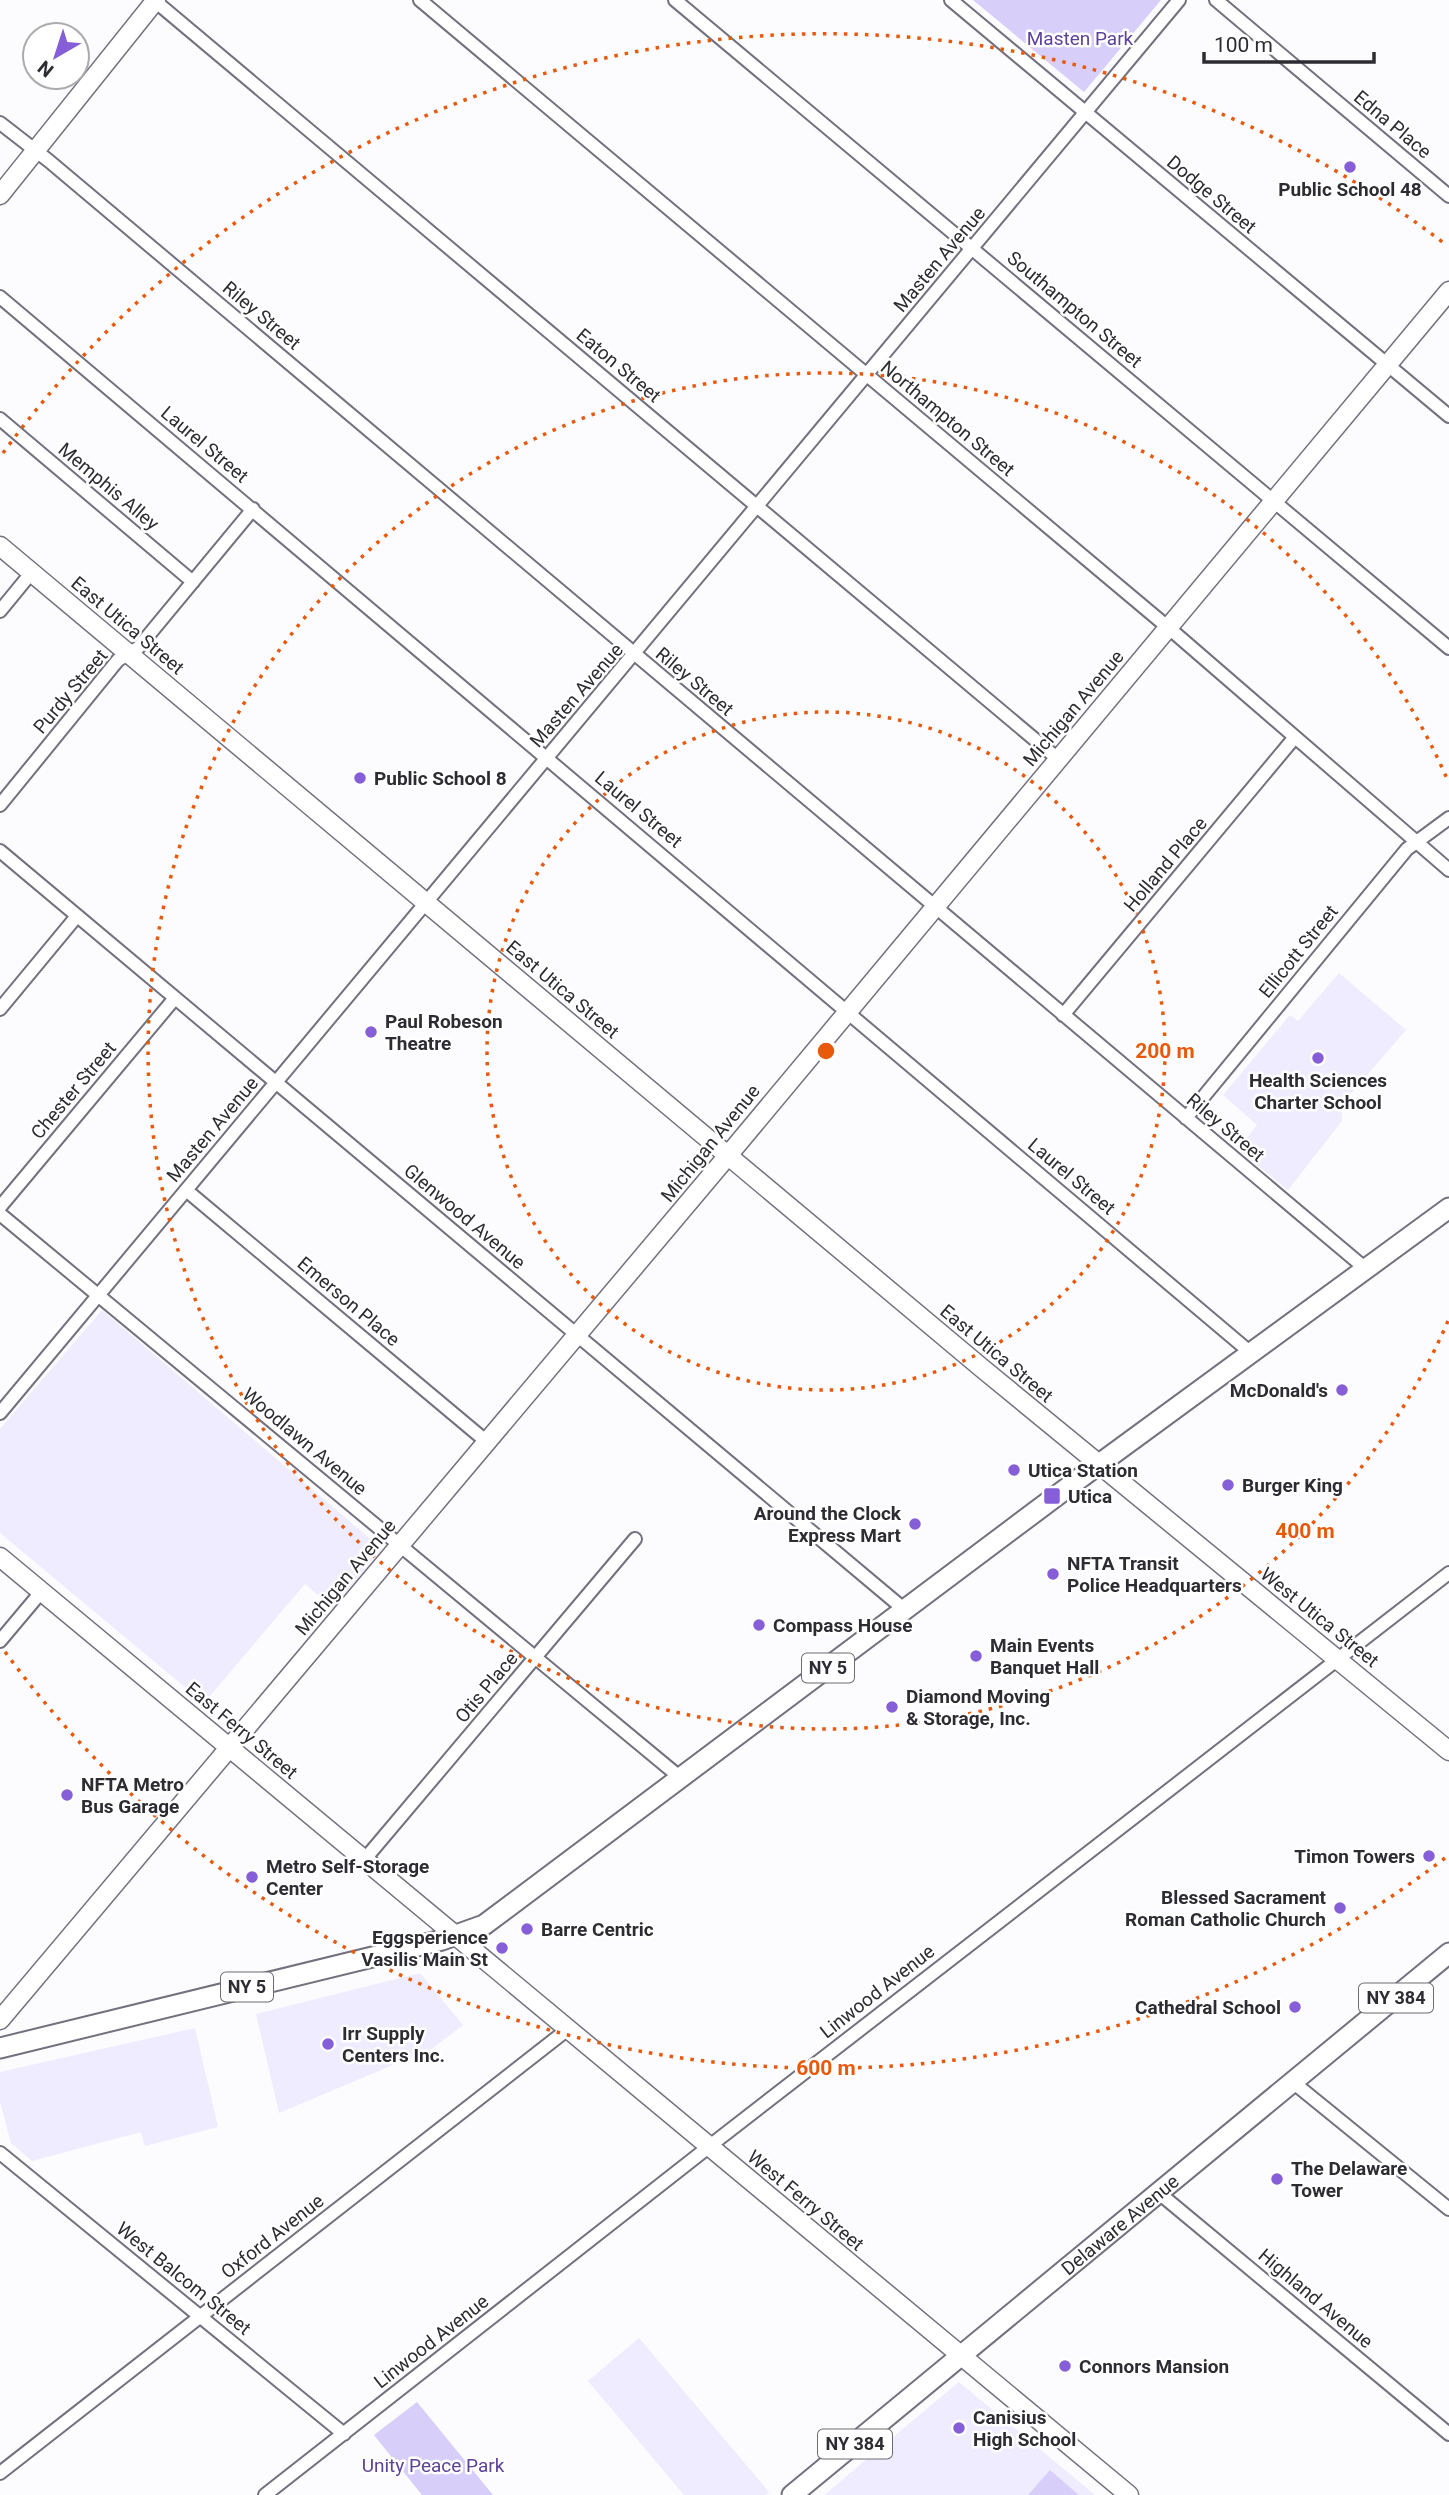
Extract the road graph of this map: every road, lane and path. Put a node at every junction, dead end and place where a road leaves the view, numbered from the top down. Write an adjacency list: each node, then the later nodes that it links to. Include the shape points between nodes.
1 (420, 0): 16 (street, Northampton Street)
2 (676, 0): 12 (street, Southampton Street)
3 (951, 0): 7 (street, Dodge Street)
4 (1179, 0): 7 (street, Masten Avenue)
5 (1216, 0): 11 (street, Edna Place)
6 (156, 1): 9 (street); 20 (street, Eaton Street)
7 (1087, 113): 12 (street, Masten Avenue); 15 (street, Dodge Street)
8 (0, 124): 9 (street, Riley Street)
9 (34, 152): 10 (street); 29 (street, Riley Street)
10 (0, 195)
11 (1449, 196)
12 (972, 249): 16 (street, Masten Avenue); 19 (street, Southampton Street)
13 (1449, 291): 15 (street, Michigan Avenue)
14 (0, 297): 21 (street, Laurel Street)
15 (1388, 365): 17 (street, Dodge Street); 19 (street, Michigan Avenue)
16 (867, 376): 20 (street, Masten Avenue); 26 (street, Northampton Street)
17 (1449, 416)
18 (0, 419): 24 (street, Memphis Alley)
19 (1274, 500): 26 (street, Michigan Avenue); 27 (street, Southampton Street)
20 (758, 507): 29 (street, Masten Avenue); 32 (street, Eaton Street)
21 (253, 509): 24 (street, Purdy Street); 31 (street, Laurel Street)
22 (0, 546): 23 (street, East Utica Street)
23 (32, 572): 25 (street); 28 (street, East Utica Street)
24 (193, 582): 28 (street, Purdy Street)
25 (0, 611)
26 (1168, 628): 30 (street, Northampton Street); 32 (street, Michigan Avenue)
27 (1449, 648)
28 (130, 653): 33 (street, Purdy Street, via 118,660); 38 (street, East Utica Street)
29 (635, 656): 31 (street, Masten Avenue); 39 (street, Riley Street)
30 (1295, 737): 35 (street, Northampton Street); 44 (street, Holland Place)
31 (548, 757): 38 (street, Masten Avenue); 43 (street, Laurel Street)
32 (1058, 759): 39 (street, Michigan Avenue)
33 (0, 805)
34 (1449, 818): 35 (street, Ellicott Street)
35 (1417, 842): 37 (street, Northampton Street); 46 (street, Ellicott Street)
36 (0, 851): 40 (street, Glenwood Avenue)
37 (1449, 870)
38 (427, 902): 45 (street, Masten Avenue); 47 (street, East Utica Street)
39 (934, 907): 43 (street, Michigan Avenue); 44 (street, Riley Street)
40 (78, 916): 41 (street, Glenwood Avenue); 42 (street)
41 (175, 998): 45 (street, Glenwood Avenue); 49 (street, Chester Street)
42 (0, 1009)
43 (848, 1011): 47 (street, Michigan Avenue); 55 (street, Laurel Street)
44 (1063, 1015): 46 (street, Riley Street)
45 (276, 1083): 48 (street, Masten Avenue); 54 (street, Glenwood Avenue)
46 (1186, 1118): 52 (street, Riley Street)
47 (727, 1156): 54 (street, Michigan Avenue); 58 (street, East Utica Street)
48 (186, 1190): 53 (street, Masten Avenue); 57 (street, Emerson Place)
49 (0, 1207)
50 (1449, 1208): 52 (main road, NY 5)
51 (0, 1214): 53 (street, Woodlawn Avenue)
52 (1366, 1269): 55 (main road, NY 5)
53 (99, 1295): 56 (street, Masten Avenue); 60 (street, Woodlawn Avenue)
54 (577, 1335): 57 (street, Michigan Avenue); 64 (street, Glenwood Avenue)
55 (1251, 1353): 58 (main road, NY 5)
56 (0, 1413)
57 (487, 1442): 60 (street, Michigan Avenue)
58 (1099, 1464): 64 (main road, NY 5); 67 (street, West Utica Street)
59 (635, 1539): 66 (street, Otis Place)
60 (399, 1546): 66 (street, Woodlawn Avenue); 68 (street, Michigan Avenue)
61 (0, 1557): 63 (street, East Ferry Street)
62 (1449, 1573): 67 (street, Linwood Avenue)
63 (42, 1591): 65 (street); 68 (street, East Ferry Street)
64 (905, 1610): 70 (main road, NY 5)
65 (0, 1641)
66 (536, 1658): 70 (street, Woodlawn Avenue); 71 (street, Otis Place)
67 (1337, 1659): 69 (street, West Utica Street); 78 (street, Linwood Avenue)
68 (230, 1747): 71 (street, East Ferry Street); 74 (street, Michigan Avenue)
69 (1449, 1751)
70 (682, 1779): 72 (main road, NY 5, via 507,1910)
71 (365, 1859): 72 (street, East Ferry Street)
72 (456, 1936): 75 (street, West Ferry Street); 76 (main road, NY 5)
73 (1449, 1954): 77 (main road, Delaware Avenue / NY 384)
74 (0, 2020)
75 (568, 2029): 78 (street, West Ferry Street); 82 (street, Oxford Avenue)
76 (0, 2048)
77 (1294, 2083): 80 (main road, Delaware Avenue / NY 384); 81 (street)
78 (709, 2146): 83 (street, West Ferry Street); 84 (street, Linwood Avenue)
79 (0, 2153): 82 (street, West Balcom Street)
80 (1159, 2193): 83 (main road, Delaware Avenue / NY 384); 85 (street, Highland Avenue)
81 (1449, 2208)
82 (201, 2316): 84 (street, West Balcom Street); 86 (street, Oxford Avenue)
83 (960, 2355): 88 (main road, Delaware Avenue / NY 384); 89 (street, West Ferry Street)
84 (344, 2434): 87 (street, Linwood Avenue)
85 (1449, 2434)
86 (0, 2473)
87 (265, 2495)
88 (792, 2495)
89 (1129, 2495)

